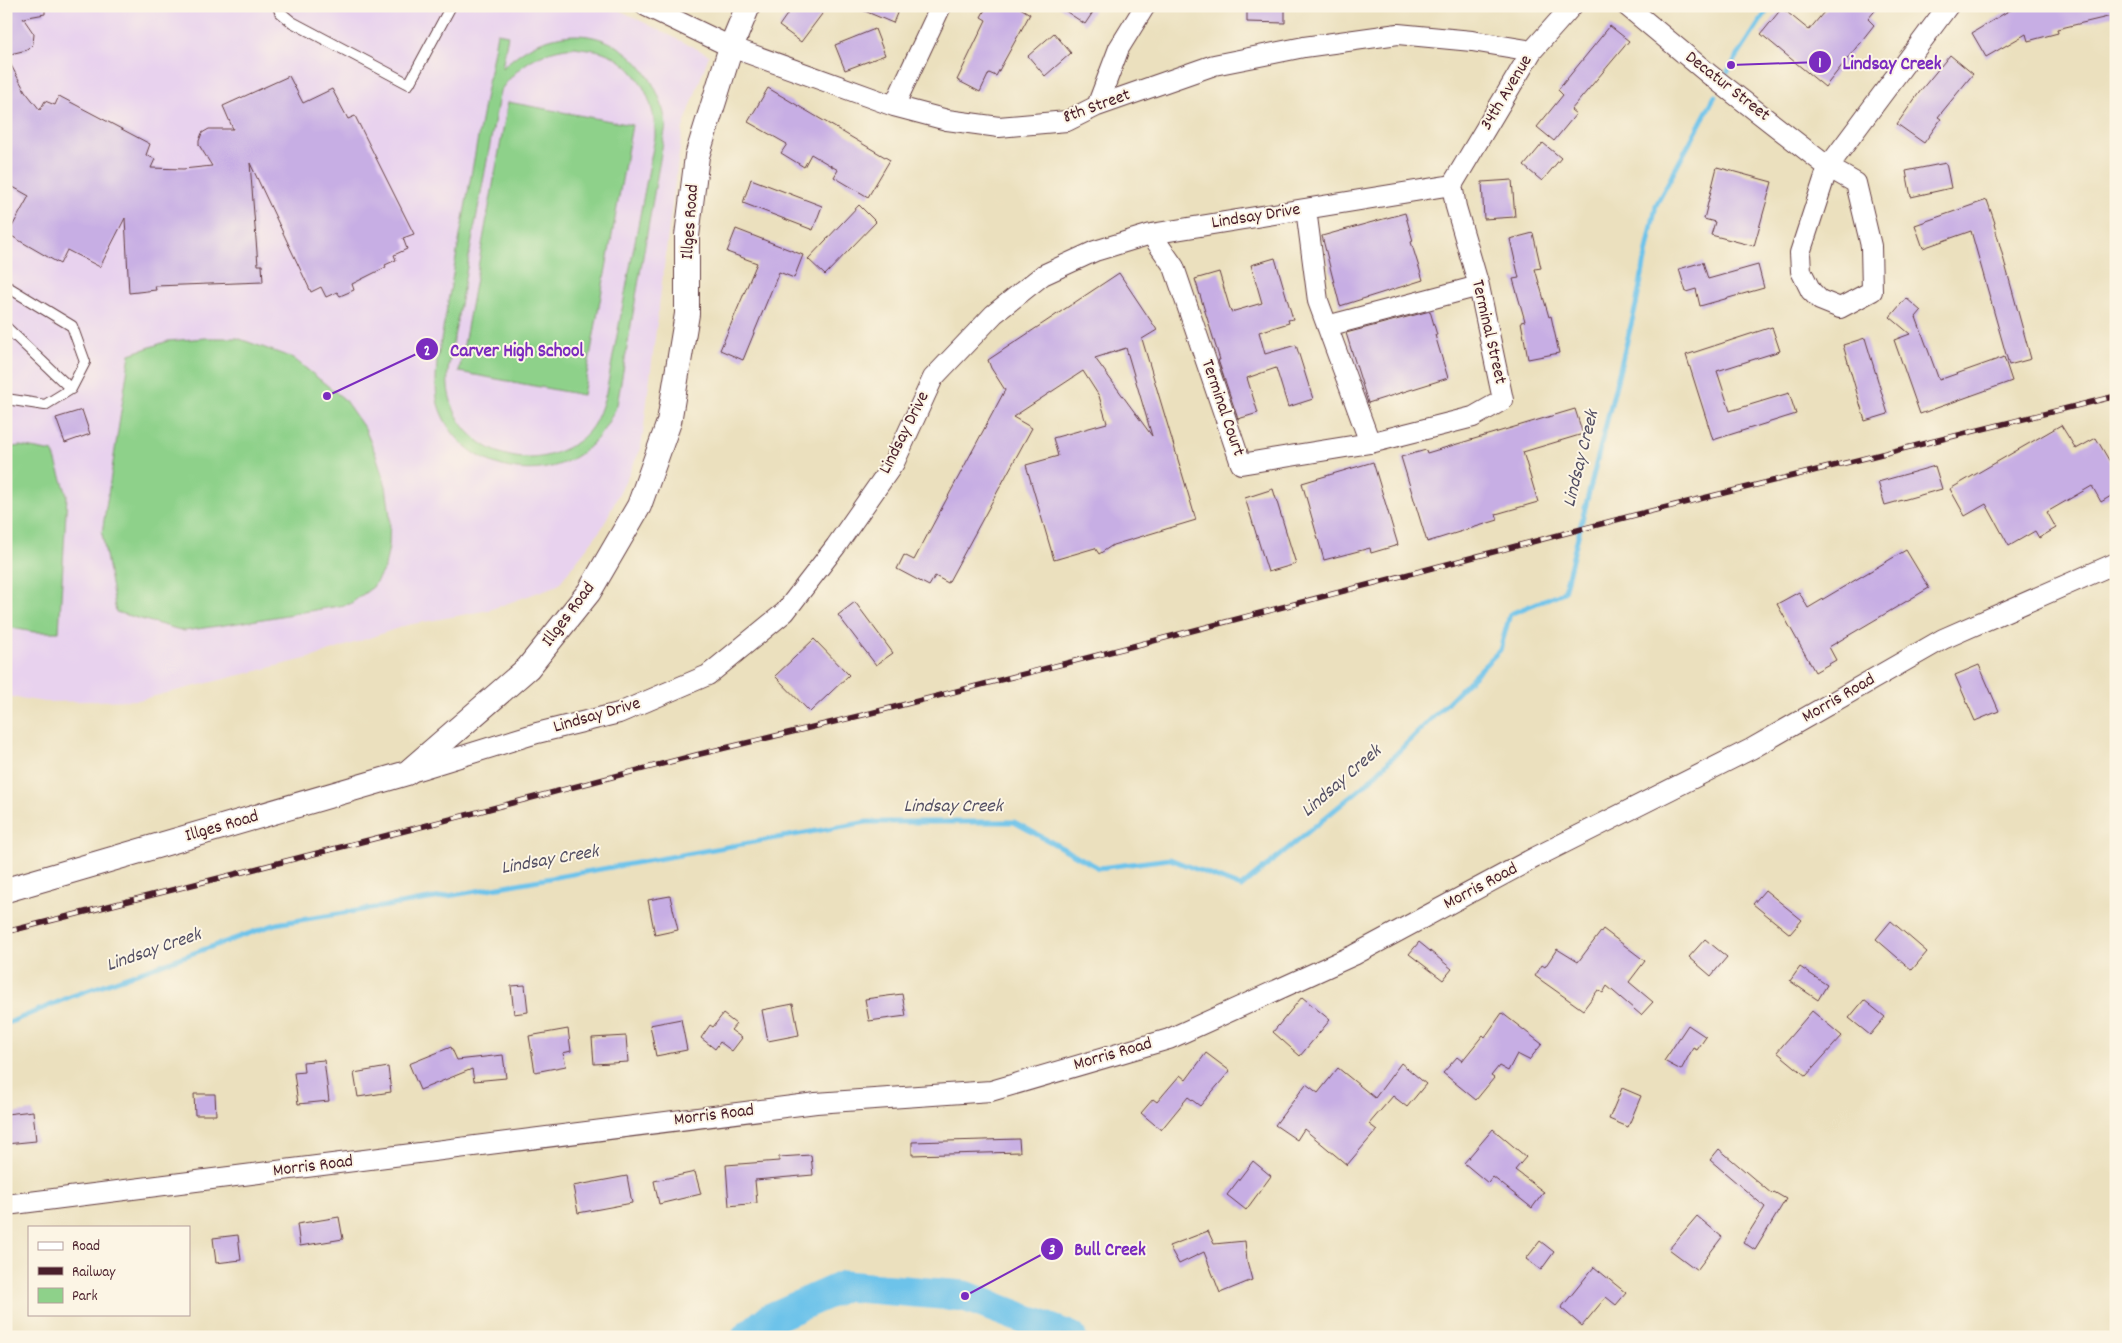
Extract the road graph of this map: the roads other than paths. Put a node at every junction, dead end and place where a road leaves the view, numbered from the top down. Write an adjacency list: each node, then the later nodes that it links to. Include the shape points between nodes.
1 (278, 6): 2 (lane, via 292,22 409,84)
2 (451, 6)
3 (646, 6): 10 (street, 8th Street)
4 (748, 6): 10 (street, Illges Road)
5 (941, 6): 12 (street)
6 (1145, 6): 13 (street, via 1119,48)
7 (1572, 6): 11 (street, 34th Avenue)
8 (1627, 6): 14 (street, Decatur Street)
9 (1948, 6): 14 (street)
10 (731, 46): 12 (street, 8th Street); 27 (street, Illges Road, via 697,156 687,236 687,314 669,422 639,506 589,592 528,668)
11 (1532, 51): 13 (street, 8th Street, via 1398,34 1304,47 1214,65); 15 (street, 34th Avenue)
12 (894, 106): 13 (street, 8th Street, via 947,120 999,127 1067,121)
13 (1097, 106)
14 (1828, 167): 14 (street, Decatur Street, via 1800,253 1801,271 1811,292 1820,300 1840,308 1872,291 1871,246 1856,183)
15 (1452, 185): 16 (street, Lindsay Drive); 19 (street, Terminal Street)
16 (1306, 209): 17 (street, Lindsay Drive); 20 (street, via 1318,301)
17 (1151, 234): 25 (street, Terminal Court, via 1174,267 1241,464); 27 (street, Lindsay Drive, via 1094,251 1043,275 994,314 933,378 894,463 785,612 708,675 619,713 537,733)
18 (6, 286): 22 (lane, via 72,326 85,362)
19 (1479, 286): 20 (street); 24 (street, Terminal Street, via 1503,400 1473,417)
20 (1327, 326): 25 (street)
21 (6, 327): 22 (lane)
22 (71, 389): 23 (lane, via 45,405)
23 (6, 399)
24 (1428, 429): 25 (street, Terminal Court)
25 (1370, 444)
26 (2116, 563): 29 (street, Morris Road, via 1943,640 1752,750 1534,858 1354,955 1170,1039 992,1091 816,1103)
27 (407, 773): 28 (street, Illges Road)
28 (6, 890)
29 (6, 1206)

